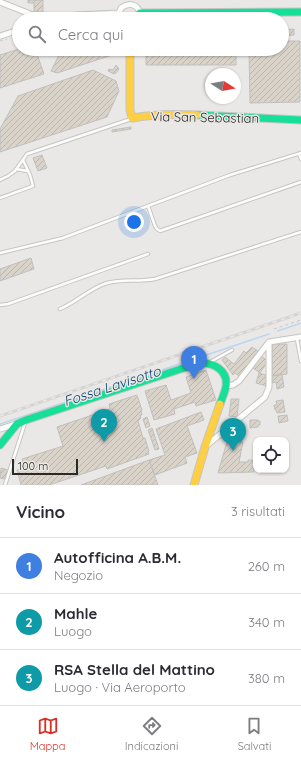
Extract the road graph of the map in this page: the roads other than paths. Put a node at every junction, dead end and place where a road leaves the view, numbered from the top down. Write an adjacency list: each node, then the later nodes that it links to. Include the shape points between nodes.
1 (0, 2): 3 (street)
2 (129, 2): 4 (street, via 121,8); 5 (street)
3 (25, 12)
4 (120, 12)
5 (140, 12)
6 (289, 12): 7 (street)
7 (301, 12)
8 (12, 32): 9 (street)
9 (0, 36)
10 (130, 56): 11 (street)
11 (132, 118): 12 (street, Via San Sebastian, via 148,114 166,114); 15 (lane, Via San Sebastian, via 27,154)
12 (301, 120)
13 (300, 153): 14 (lane); 21 (lane, via 230,175)
14 (301, 159)
15 (23, 160): 16 (lane); 17 (lane)
16 (16, 169): 17 (lane); 18 (lane)
17 (28, 172): 20 (lane, via 33,186)
18 (0, 180)
19 (301, 182): 21 (lane, via 160,231 155,226)
20 (0, 198)
21 (148, 206): 23 (lane, via 63,238)
22 (301, 232): 26 (lane, via 155,279 108,283)
23 (0, 253)
24 (148, 254): 25 (lane)
25 (0, 305)
26 (60, 309)
27 (299, 338): 28 (street); 31 (lane)
28 (269, 342): 32 (street, via 239,381); 37 (street, via 269,386 265,397)
29 (232, 350): 30 (lane)
30 (209, 362): 32 (street, via 221,370); 33 (street, via 200,362)
31 (301, 362)
32 (226, 386): 37 (street)
33 (26, 420): 34 (street); 38 (lane)
34 (17, 424): 35 (street); 36 (street)
35 (0, 429)
36 (0, 445)
37 (205, 447): 39 (street)
38 (5, 485)
39 (194, 485)

